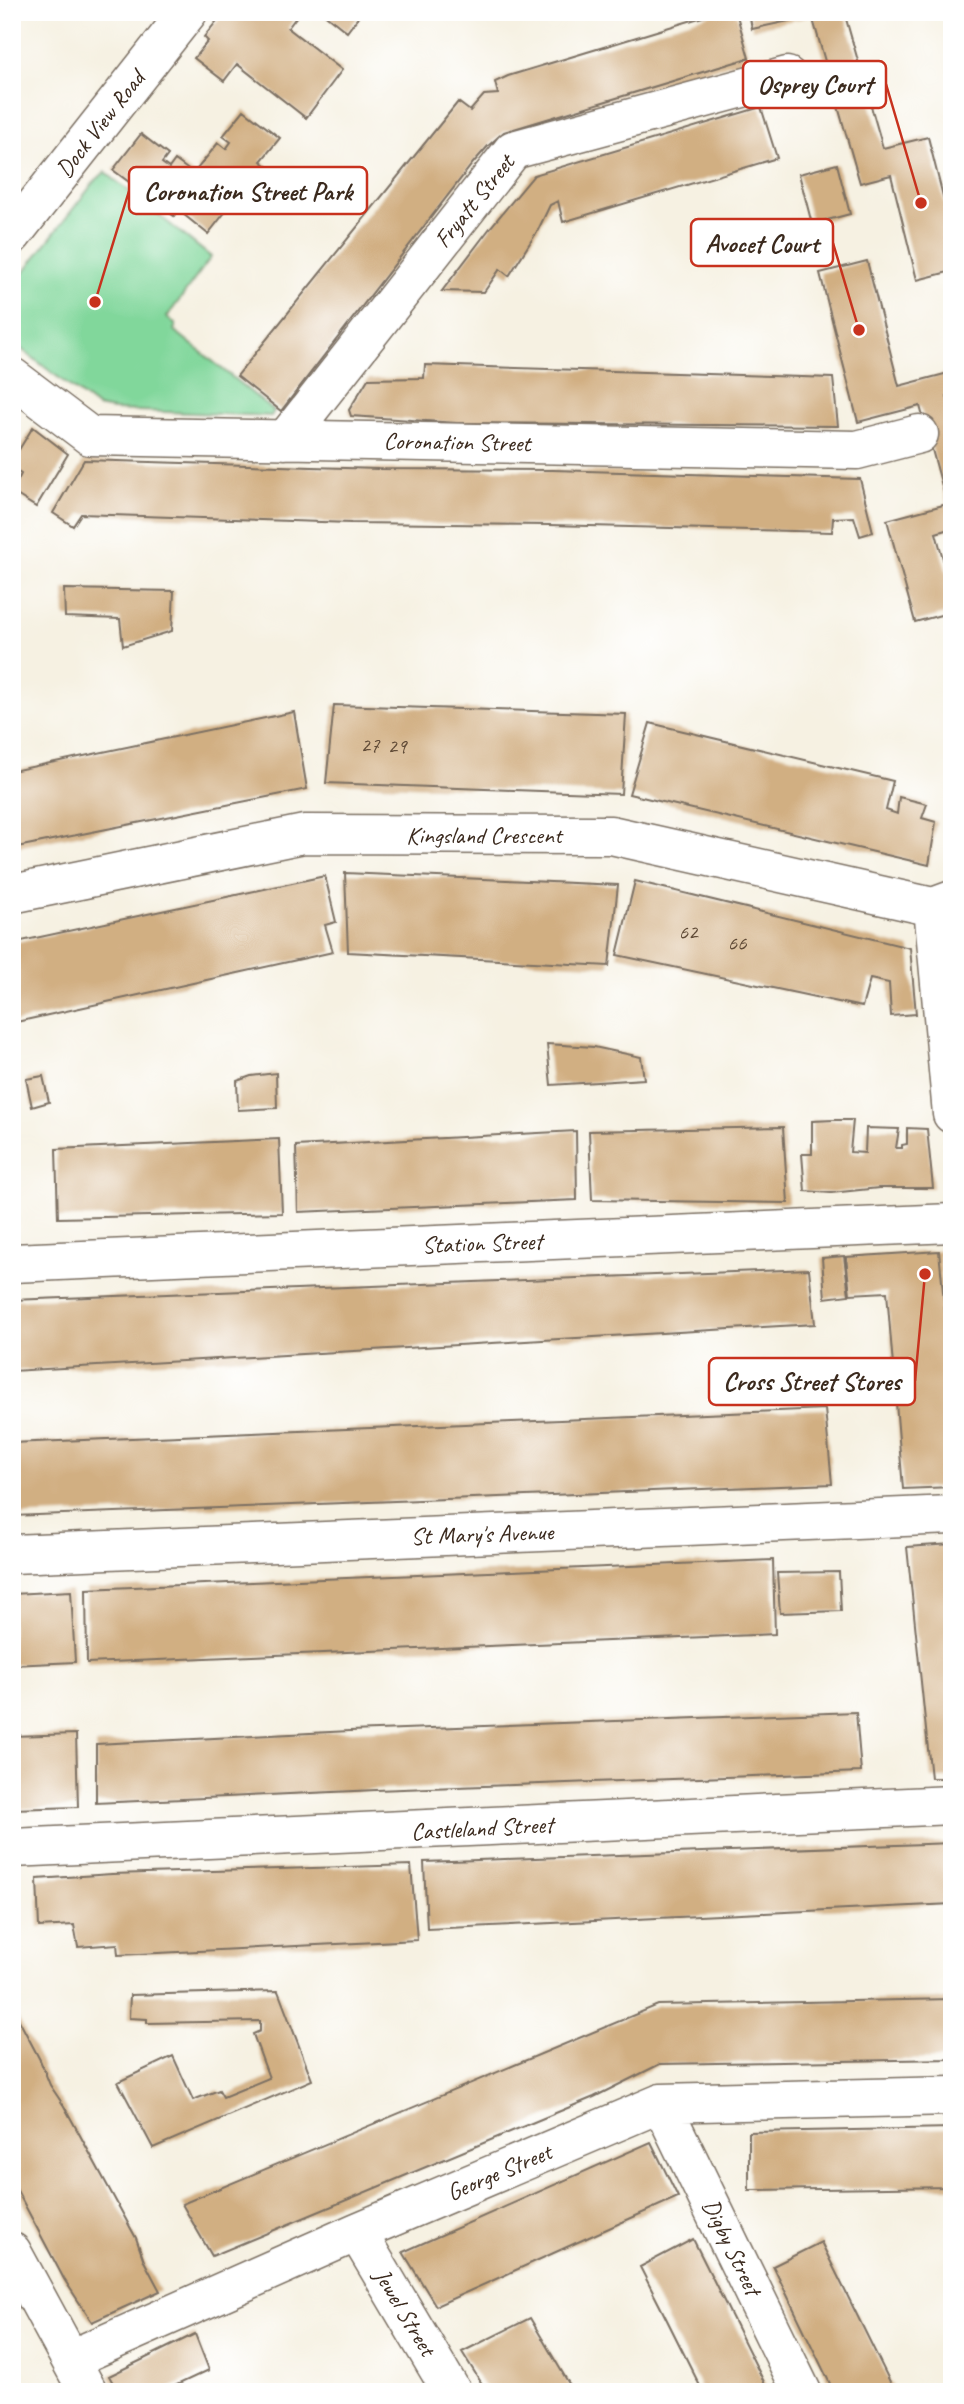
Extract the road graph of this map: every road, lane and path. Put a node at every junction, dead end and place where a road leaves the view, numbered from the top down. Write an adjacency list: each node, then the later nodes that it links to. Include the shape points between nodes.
1 (188, 12): 3 (street, Dock View Road)
2 (787, 76): 6 (street, Fryatt Street, via 513,150)
3 (12, 235)
4 (12, 377): 6 (street, Coronation Street, via 90,436)
5 (919, 434): 6 (street, Coronation Street, via 857,450)
6 (285, 440)
7 (12, 894): 8 (street, Kingsland Crescent, via 304,834 611,835)
8 (943, 903): 9 (street)
9 (952, 1114)
10 (952, 1223): 11 (street, Station Street)
11 (12, 1263)
12 (952, 1515): 13 (street, St Mary's Avenue)
13 (12, 1554)
14 (952, 1805): 15 (street, Castleland Street)
15 (12, 1848)
16 (952, 2096): 17 (street, George Street)
17 (661, 2103): 18 (street, George Street); 22 (street, Digby Street)
18 (357, 2232): 20 (street, George Street); 21 (street, Jewel Street)
19 (12, 2252): 20 (street)
20 (79, 2375)
21 (452, 2392)
22 (802, 2392)

